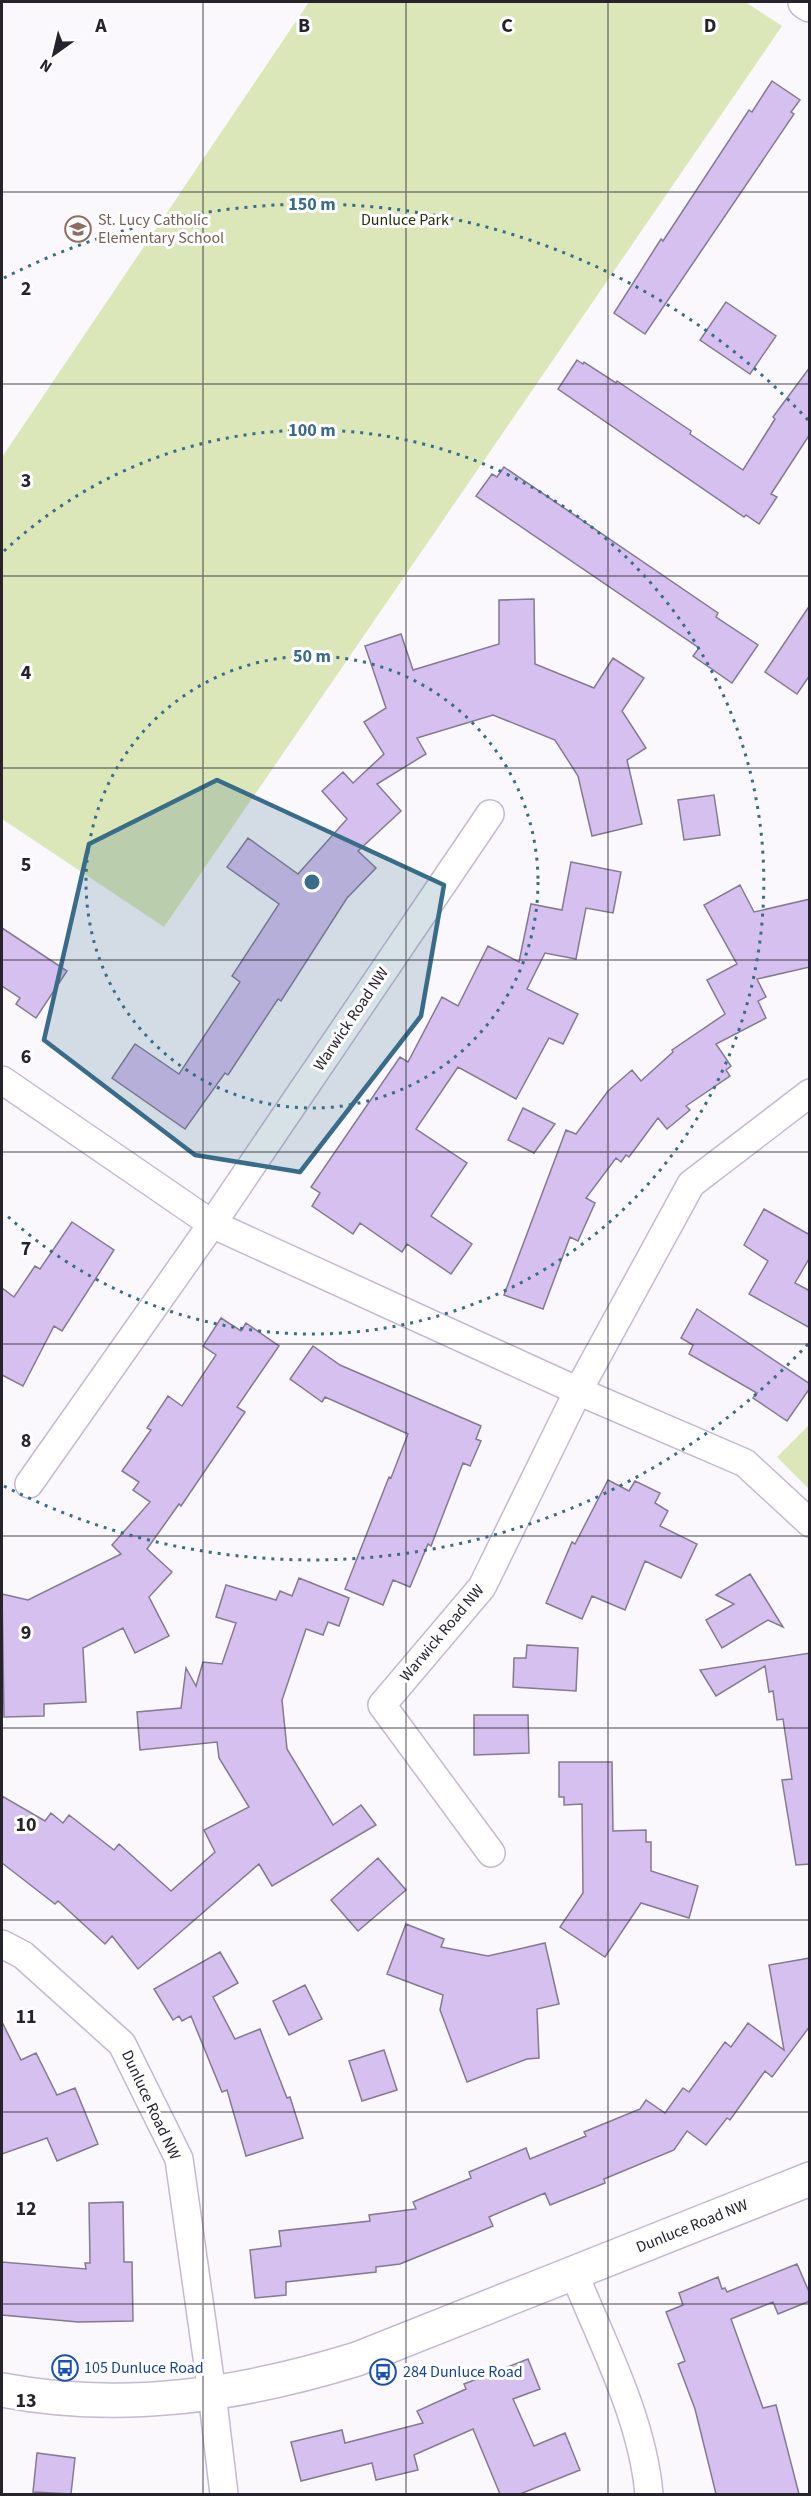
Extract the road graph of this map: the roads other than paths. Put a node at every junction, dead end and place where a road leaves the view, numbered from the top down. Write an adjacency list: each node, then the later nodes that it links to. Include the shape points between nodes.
1 (805, 2): 2 (street)
2 (810, 5)
3 (490, 814): 6 (street, Warwick Road NW)
4 (2, 1080): 6 (street)
5 (810, 1093): 7 (street, Warwick Road NW, via 691,1184)
6 (212, 1224): 7 (street); 8 (street, Warwick Road NW)
7 (578, 1391): 9 (street, via 746,1463); 10 (street, Warwick Road NW, via 482,1587 382,1705)
8 (29, 1484)
9 (810, 1524)
10 (491, 1853)
11 (2, 1944): 15 (street, Dunluce Road NW, via 23,1955 122,2044 179,2159)
12 (810, 2179): 13 (street, Dunluce Road NW)
13 (574, 2273): 15 (street, Dunluce Road NW, via 357,2359 289,2379); 17 (street, via 630,2408 641,2443)
14 (2, 2390): 15 (street, Dunluce Road NW, via 75,2399 131,2400)
15 (212, 2393): 16 (street, Dunluce Road NW)
16 (224, 2494)
17 (649, 2494)

